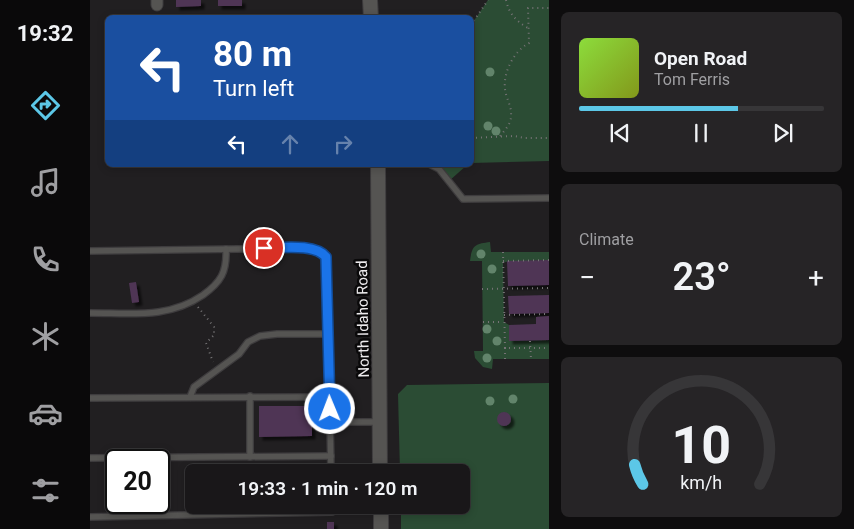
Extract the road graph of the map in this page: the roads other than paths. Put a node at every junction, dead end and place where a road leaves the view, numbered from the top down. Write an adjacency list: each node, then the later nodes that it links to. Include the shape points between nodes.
1 (370, 0): 2 (street)
2 (371, 15)
3 (378, 167): 15 (street, North Idaho Road)
4 (436, 167): 5 (lane, via 463,199)
5 (549, 198)
6 (226, 249): 7 (lane); 8 (lane, via 224,273 219,281 185,306 161,313); 9 (lane, via 313,248 323,253 327,261)
7 (90, 251)
8 (90, 313)
9 (329, 334): 10 (lane, via 260,336 248,342 239,354 194,387); 12 (lane)
10 (190, 396): 11 (lane); 13 (lane)
11 (250, 396): 12 (lane); 17 (lane)
12 (330, 397): 14 (lane)
13 (90, 398)
14 (330, 422): 15 (lane); 16 (lane)
15 (380, 422): 20 (street, North Idaho Road)
16 (330, 456): 17 (lane); 19 (lane)
17 (250, 457): 18 (lane)
18 (90, 458)
19 (330, 464)
20 (380, 464)
21 (235, 514): 23 (lane)
22 (381, 514): 24 (street)
23 (90, 517)
24 (381, 529)

